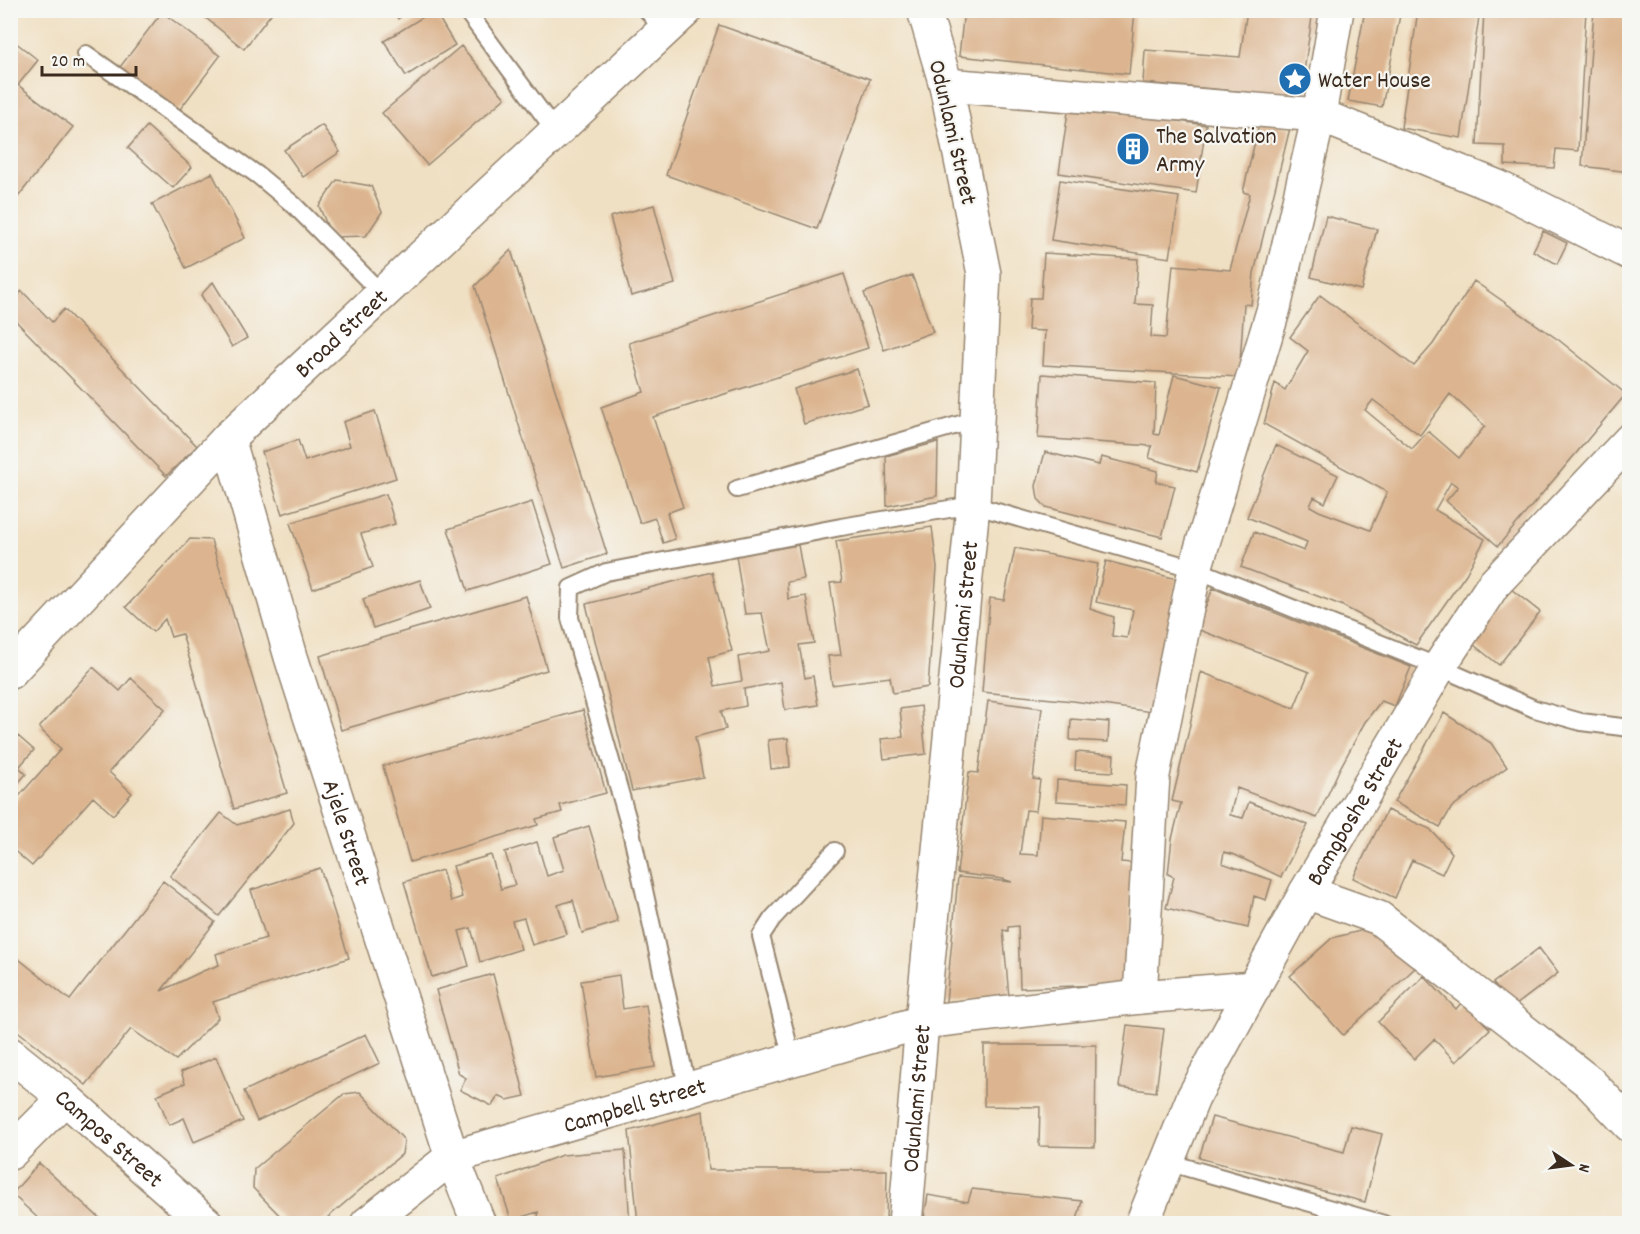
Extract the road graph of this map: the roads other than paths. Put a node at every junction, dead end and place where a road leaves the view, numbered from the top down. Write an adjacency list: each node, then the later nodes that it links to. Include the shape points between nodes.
1 (466, 10): 8 (lane)
2 (924, 10): 6 (street, Odunlami Street)
3 (1337, 10): 7 (street)
4 (666, 17): 8 (street, Broad Street)
5 (86, 54): 10 (lane, via 259,176 295,206)
6 (946, 85): 7 (street); 11 (street, Odunlami Street, via 984,274)
7 (1319, 115): 9 (street, via 1498,187); 16 (street, via 1274,308)
8 (556, 132): 10 (street, Broad Street)
9 (1629, 253)
10 (382, 294): 12 (street, Broad Street)
11 (978, 419): 14 (lane); 15 (street, Odunlami Street)
12 (228, 438): 18 (street, Broad Street); 31 (street, Ajele Street, via 291,657)
13 (1629, 440): 17 (street, Bamgboshe Street, via 1493,585)
14 (737, 489)
15 (973, 505): 16 (lane); 24 (street, Odunlami Street); 27 (lane, via 606,572 571,588 570,618 632,831)
16 (1195, 569): 17 (lane); 23 (street, via 1153,775)
17 (1439, 667): 19 (lane, via 1535,709 1581,722); 21 (street, Bamgboshe Street)
18 (10, 672)
19 (1629, 728)
20 (835, 852): 26 (lane, via 761,936)
21 (1306, 892): 22 (street, Bamgboshe Street); 29 (street, via 1379,918 1589,1082)
22 (1254, 988): 23 (street, Campbell Street); 32 (street, Bamgboshe Street, via 1193,1098)
23 (1140, 997): 24 (street, Campbell Street)
24 (922, 1022): 26 (street, Campbell Street); 36 (street, Odunlami Street)
25 (10, 1054): 28 (street, Campos Street)
26 (792, 1059): 27 (street, Campbell Street)
27 (688, 1090): 31 (street, Campbell Street)
28 (65, 1098): 30 (street); 33 (street, Campos Street)
29 (1629, 1125)
30 (10, 1153)
31 (452, 1157): 34 (street, Campbell Street); 35 (street, Ajele Street)
32 (1167, 1162): 37 (street, Bamgboshe Street); 38 (lane)
33 (207, 1224)
34 (367, 1224)
35 (479, 1224)
36 (905, 1224)
37 (1142, 1224)
38 (1384, 1224)

